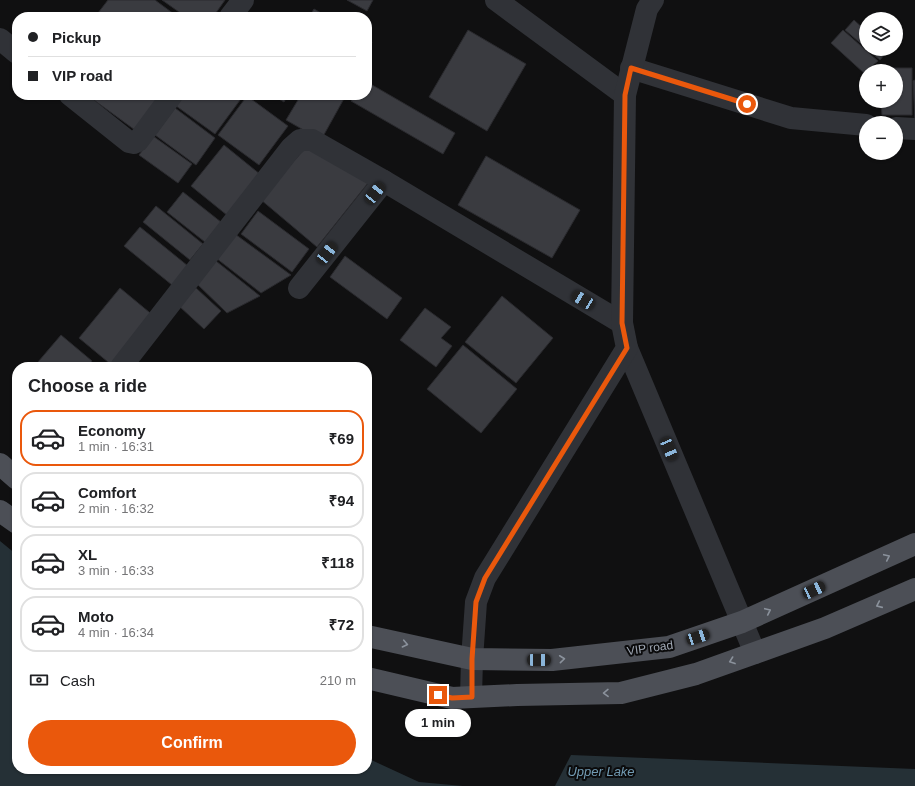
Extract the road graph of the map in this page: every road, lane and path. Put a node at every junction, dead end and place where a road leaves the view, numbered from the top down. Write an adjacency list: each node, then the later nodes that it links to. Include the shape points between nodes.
1 (243, 0): 4 (street)
2 (496, 0): 8 (street)
3 (653, 0): 7 (street, via 647,9)
4 (234, 12)
5 (0, 39): 6 (street)
6 (12, 49)
7 (631, 68): 8 (street); 11 (street, via 791,118)
8 (625, 95): 16 (street)
9 (76, 100): 10 (street, via 129,142 134,143)
10 (168, 100)
11 (859, 124)
12 (903, 128): 13 (street)
13 (915, 129)
14 (384, 181): 15 (street); 16 (street); 18 (street, via 312,140 300,140)
15 (299, 288)
16 (622, 323): 17 (street)
17 (627, 348): 25 (street); 28 (street, via 485,578 476,602)
18 (126, 362)
19 (0, 464): 20 (main road)
20 (12, 475)
21 (0, 511): 22 (main road)
22 (12, 519)
23 (915, 544): 25 (main road, VIP road, one-way to 23)
24 (915, 589): 27 (main road, one-way to 27, via 825,628)
25 (742, 622): 27 (street); 28 (main road, VIP road, one-way to 25, via 552,660 669,646)
26 (372, 637): 28 (main road, VIP road, one-way to 28)
27 (755, 653): 30 (main road, one-way to 30, via 696,674 621,693)
28 (472, 659): 30 (street)
29 (372, 679): 30 (main road, via 452,698)
30 (472, 697)

